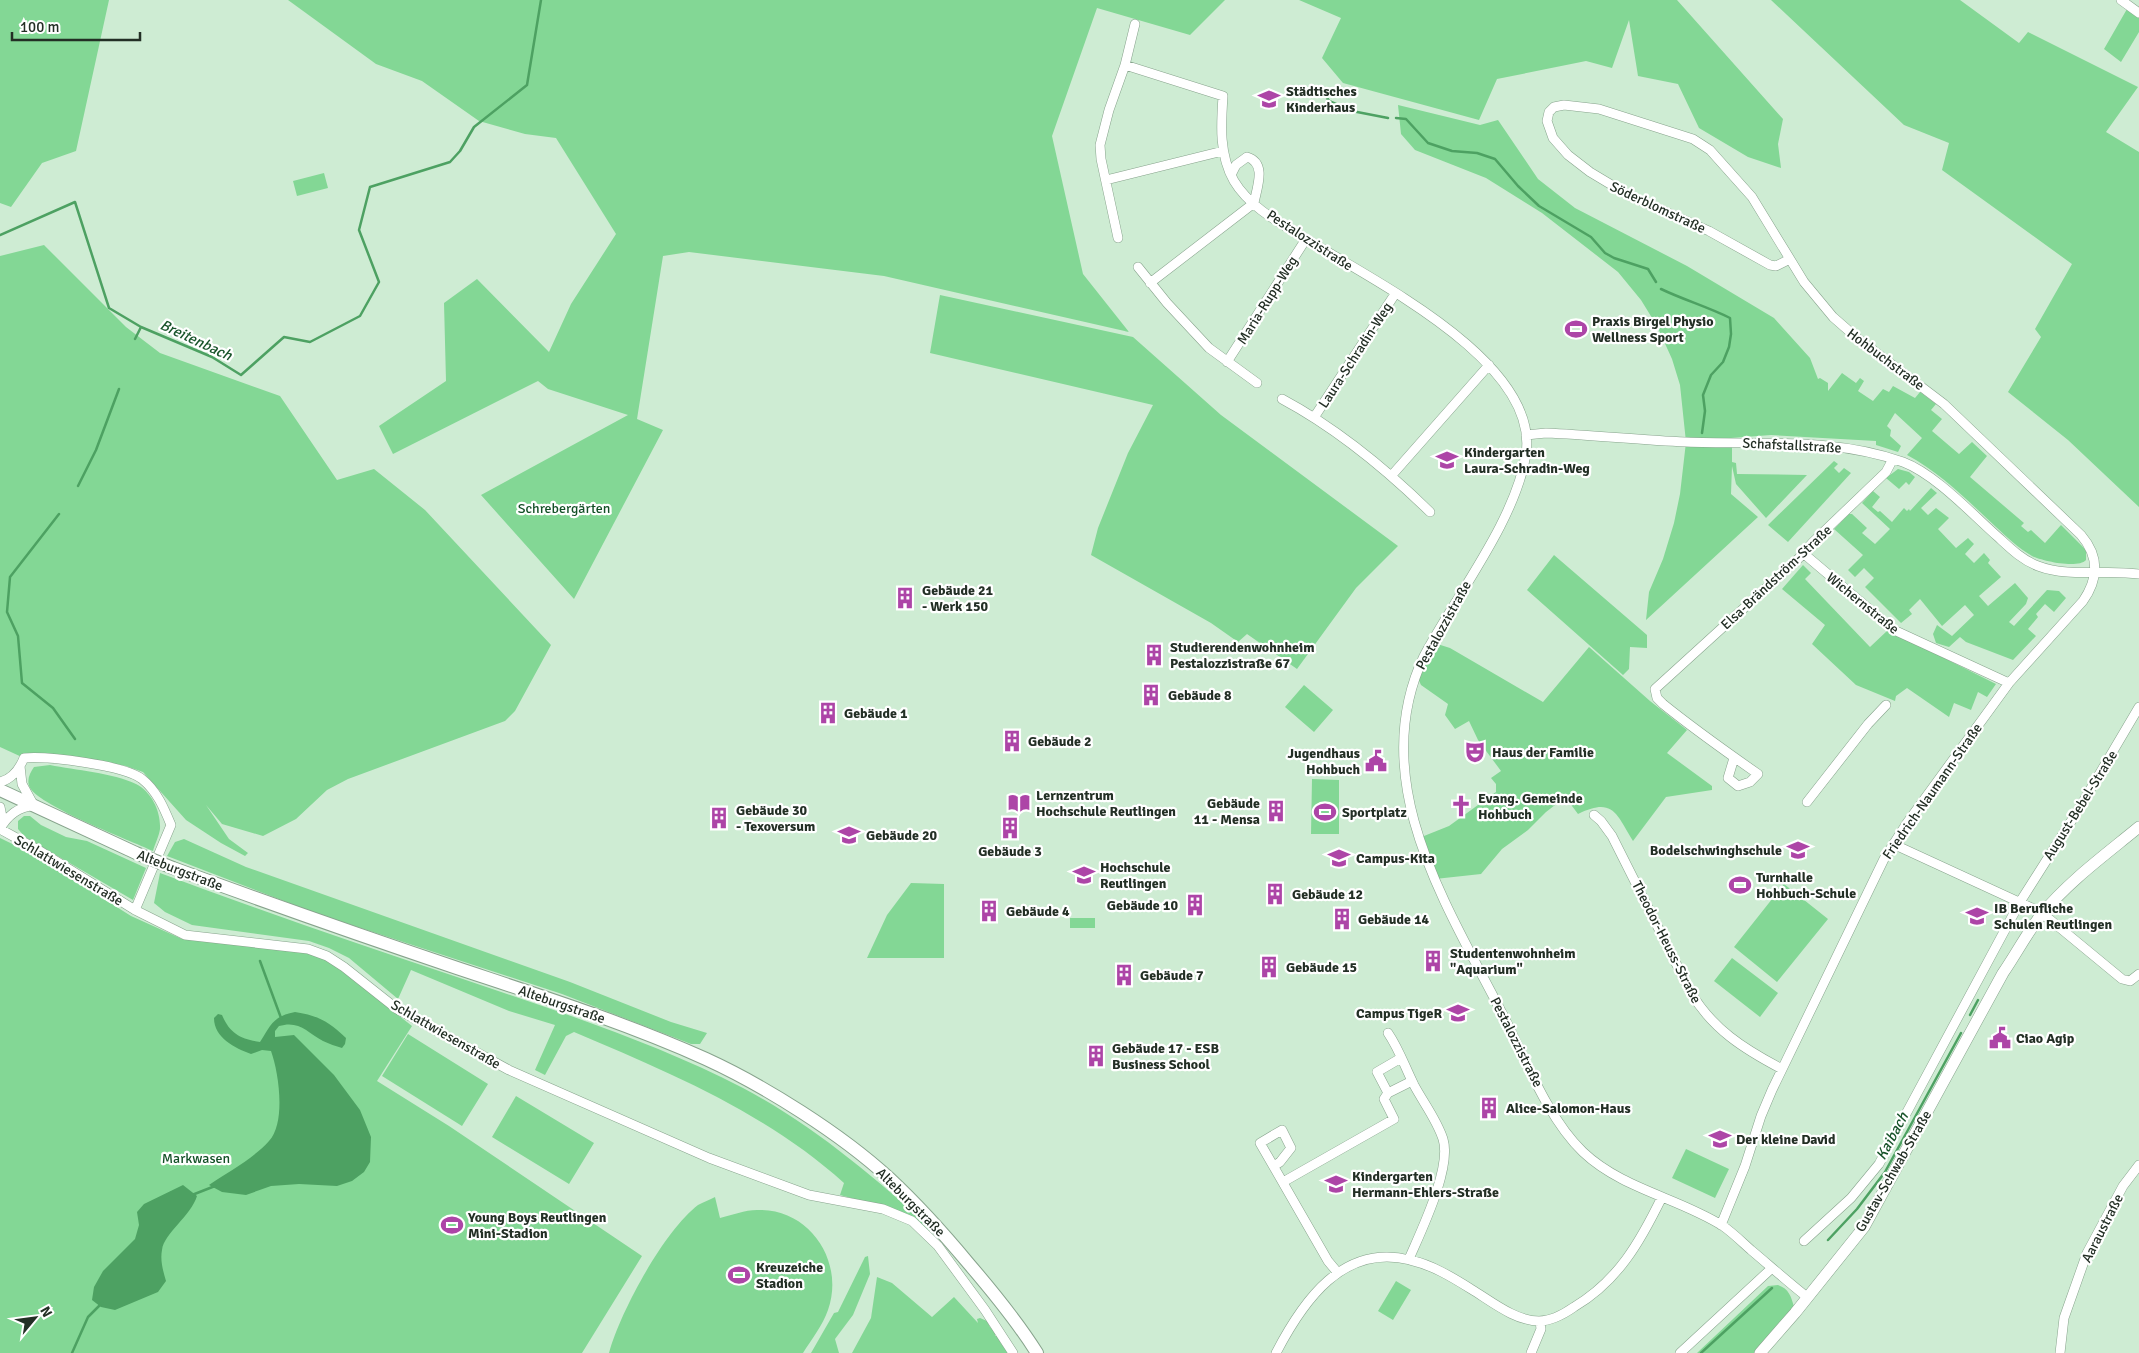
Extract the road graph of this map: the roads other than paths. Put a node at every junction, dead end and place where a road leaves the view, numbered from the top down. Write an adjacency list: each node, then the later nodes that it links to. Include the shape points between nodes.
1 (2121, 0): 2 (street)
2 (2139, 13)
3 (1135, 24): 4 (street)
4 (1125, 65): 6 (street, Pestalozzistraße, via 1222,96); 8 (street, via 1100,144)
5 (1685, 136): 12 (street, Hohbuchstraße, via 1710,150 1752,197); 12 (street, Söderblomstraße, via 1581,105 1556,106 1547,118 1550,133 1558,145 1616,188 1714,233 1770,265)
6 (1223, 151): 7 (street, Pestalozzistraße); 8 (street)
7 (1231, 175): 9 (street, Pestalozzistraße); 9 (street, Pestalozzistraße, via 1241,159 1253,159 1259,167)
8 (1106, 180): 10 (street)
9 (1254, 203): 11 (street, Pestalozzistraße); 14 (street)
10 (1118, 238)
11 (1306, 239): 15 (street, Pestalozzistraße); 16 (street, Maria-Rupp-Weg)
12 (1790, 260): 26 (street, Hohbuchstraße, via 1833,317 1944,404 2081,535 2092,552)
13 (1138, 267): 14 (street)
14 (1150, 283): 16 (street, via 1209,348)
15 (1395, 294): 17 (street, Pestalozzistraße, via 1457,335); 20 (street, Laura-Schradin-Weg)
16 (1228, 362): 18 (street)
17 (1489, 365): 21 (street, Pestalozzistraße, via 1519,406); 23 (street)
18 (1257, 383)
19 (1282, 399): 20 (street, Laura-Schradin-Weg)
20 (1314, 416): 23 (street, Laura-Schradin-Weg)
21 (1526, 435): 22 (street, Schafstallstraße, via 1546,433 1686,442 1810,444 1859,450); 56 (street, Pestalozzistraße, via 1525,460 1505,514 1416,674 1404,724 1407,787 1415,825 1438,887 1555,1117 1568,1136 1592,1160)
22 (1893, 459): 25 (street, Elsa-Brändström-Straße, via 1886,472); 26 (street, Schafstallstraße, via 1932,479 2031,563 2054,570)
23 (1392, 475): 24 (street, Laura-Schradin-Weg)
24 (1430, 512)
25 (1803, 553): 28 (street, Wichernstraße, via 1894,630); 31 (street, Elsa-Brändström-Straße, via 1654,691 1663,704)
26 (2095, 572): 27 (street, Schafstallstraße); 28 (street, Friedrich-Naumann-Straße, via 2083,601)
27 (2139, 574)
28 (2008, 683): 41 (street, Friedrich-Naumann-Straße)
29 (1886, 705): 35 (street)
30 (2139, 707): 42 (street, August-Bebel-Straße)
31 (1734, 758)
32 (20, 766): 33 (street); 36 (street, via 23,788); 43 (street, via 24,758 42,757 118,769 141,778 154,791 171,825)
33 (0, 782)
34 (0, 790): 36 (main road, Alteburgstraße)
35 (1807, 802)
36 (34, 806): 39 (street, via 18,809); 65 (main road, Alteburgstraße, bridge, via 173,868 594,1015 695,1054 751,1082 832,1133 888,1177 931,1219 983,1280)
37 (0, 808): 39 (street)
38 (1594, 816): 50 (street, Theodor-Heuss-Straße, via 1615,841 1690,991 1703,1010 1735,1042)
39 (1, 827): 43 (street, Schlattwiesenstraße)
40 (2139, 827): 44 (street, Gustav-Schwab-Straße, via 2074,879)
41 (1893, 844): 42 (street); 50 (street, Friedrich-Naumann-Straße)
42 (2020, 902): 44 (street); 46 (street, Gustav-Schwab-Straße)
43 (135, 910): 64 (street, Schlattwiesenstraße, via 185,935 308,949 327,956 397,1009 509,1070 709,1158 809,1195 883,1209 912,1221 938,1246)
44 (2042, 915): 45 (street, via 2122,979 2130,980); 47 (street, Gustav-Schwab-Straße, via 2004,973)
45 (2139, 974)
46 (1959, 1019): 47 (street); 58 (street, Gustav-Schwab-Straße, via 1879,1164 1851,1198)
47 (1975, 1027): 62 (street, Gustav-Schwab-Straße, via 1864,1227)
48 (1388, 1033): 49 (street)
49 (1401, 1058): 51 (street); 52 (street, via 1377,1072)
50 (1782, 1069): 57 (street, Friedrich-Naumann-Straße)
51 (1412, 1081): 52 (street); 59 (street, via 1441,1134 1444,1153 1427,1216)
52 (1388, 1093): 55 (street, via 1384,1099 1394,1119)
53 (2139, 1165): 70 (street, Aaraustraße, via 2087,1253 2064,1318)
54 (1274, 1166): 55 (street)
55 (1282, 1182): 61 (street, via 1328,1261)
56 (1662, 1197): 57 (street, Pestalozzistraße); 63 (street, via 1637,1246 1611,1279 1567,1312)
57 (1721, 1225): 60 (street, Pestalozzistraße)
58 (1804, 1241)
59 (1409, 1259): 61 (street, via 1366,1259); 63 (street, via 1438,1270 1509,1312)
60 (1772, 1268): 62 (street, Pestalozzistraße); 68 (street)
61 (1338, 1272): 66 (street, via 1309,1300)
62 (1807, 1297): 69 (street, Gustav-Schwab-Straße)
63 (1540, 1321): 67 (street, via 1541,1330)
64 (1013, 1353)
65 (1037, 1353)
66 (1276, 1353)
67 (1531, 1353)
68 (1680, 1353)
69 (1760, 1353)
70 (2060, 1353)

